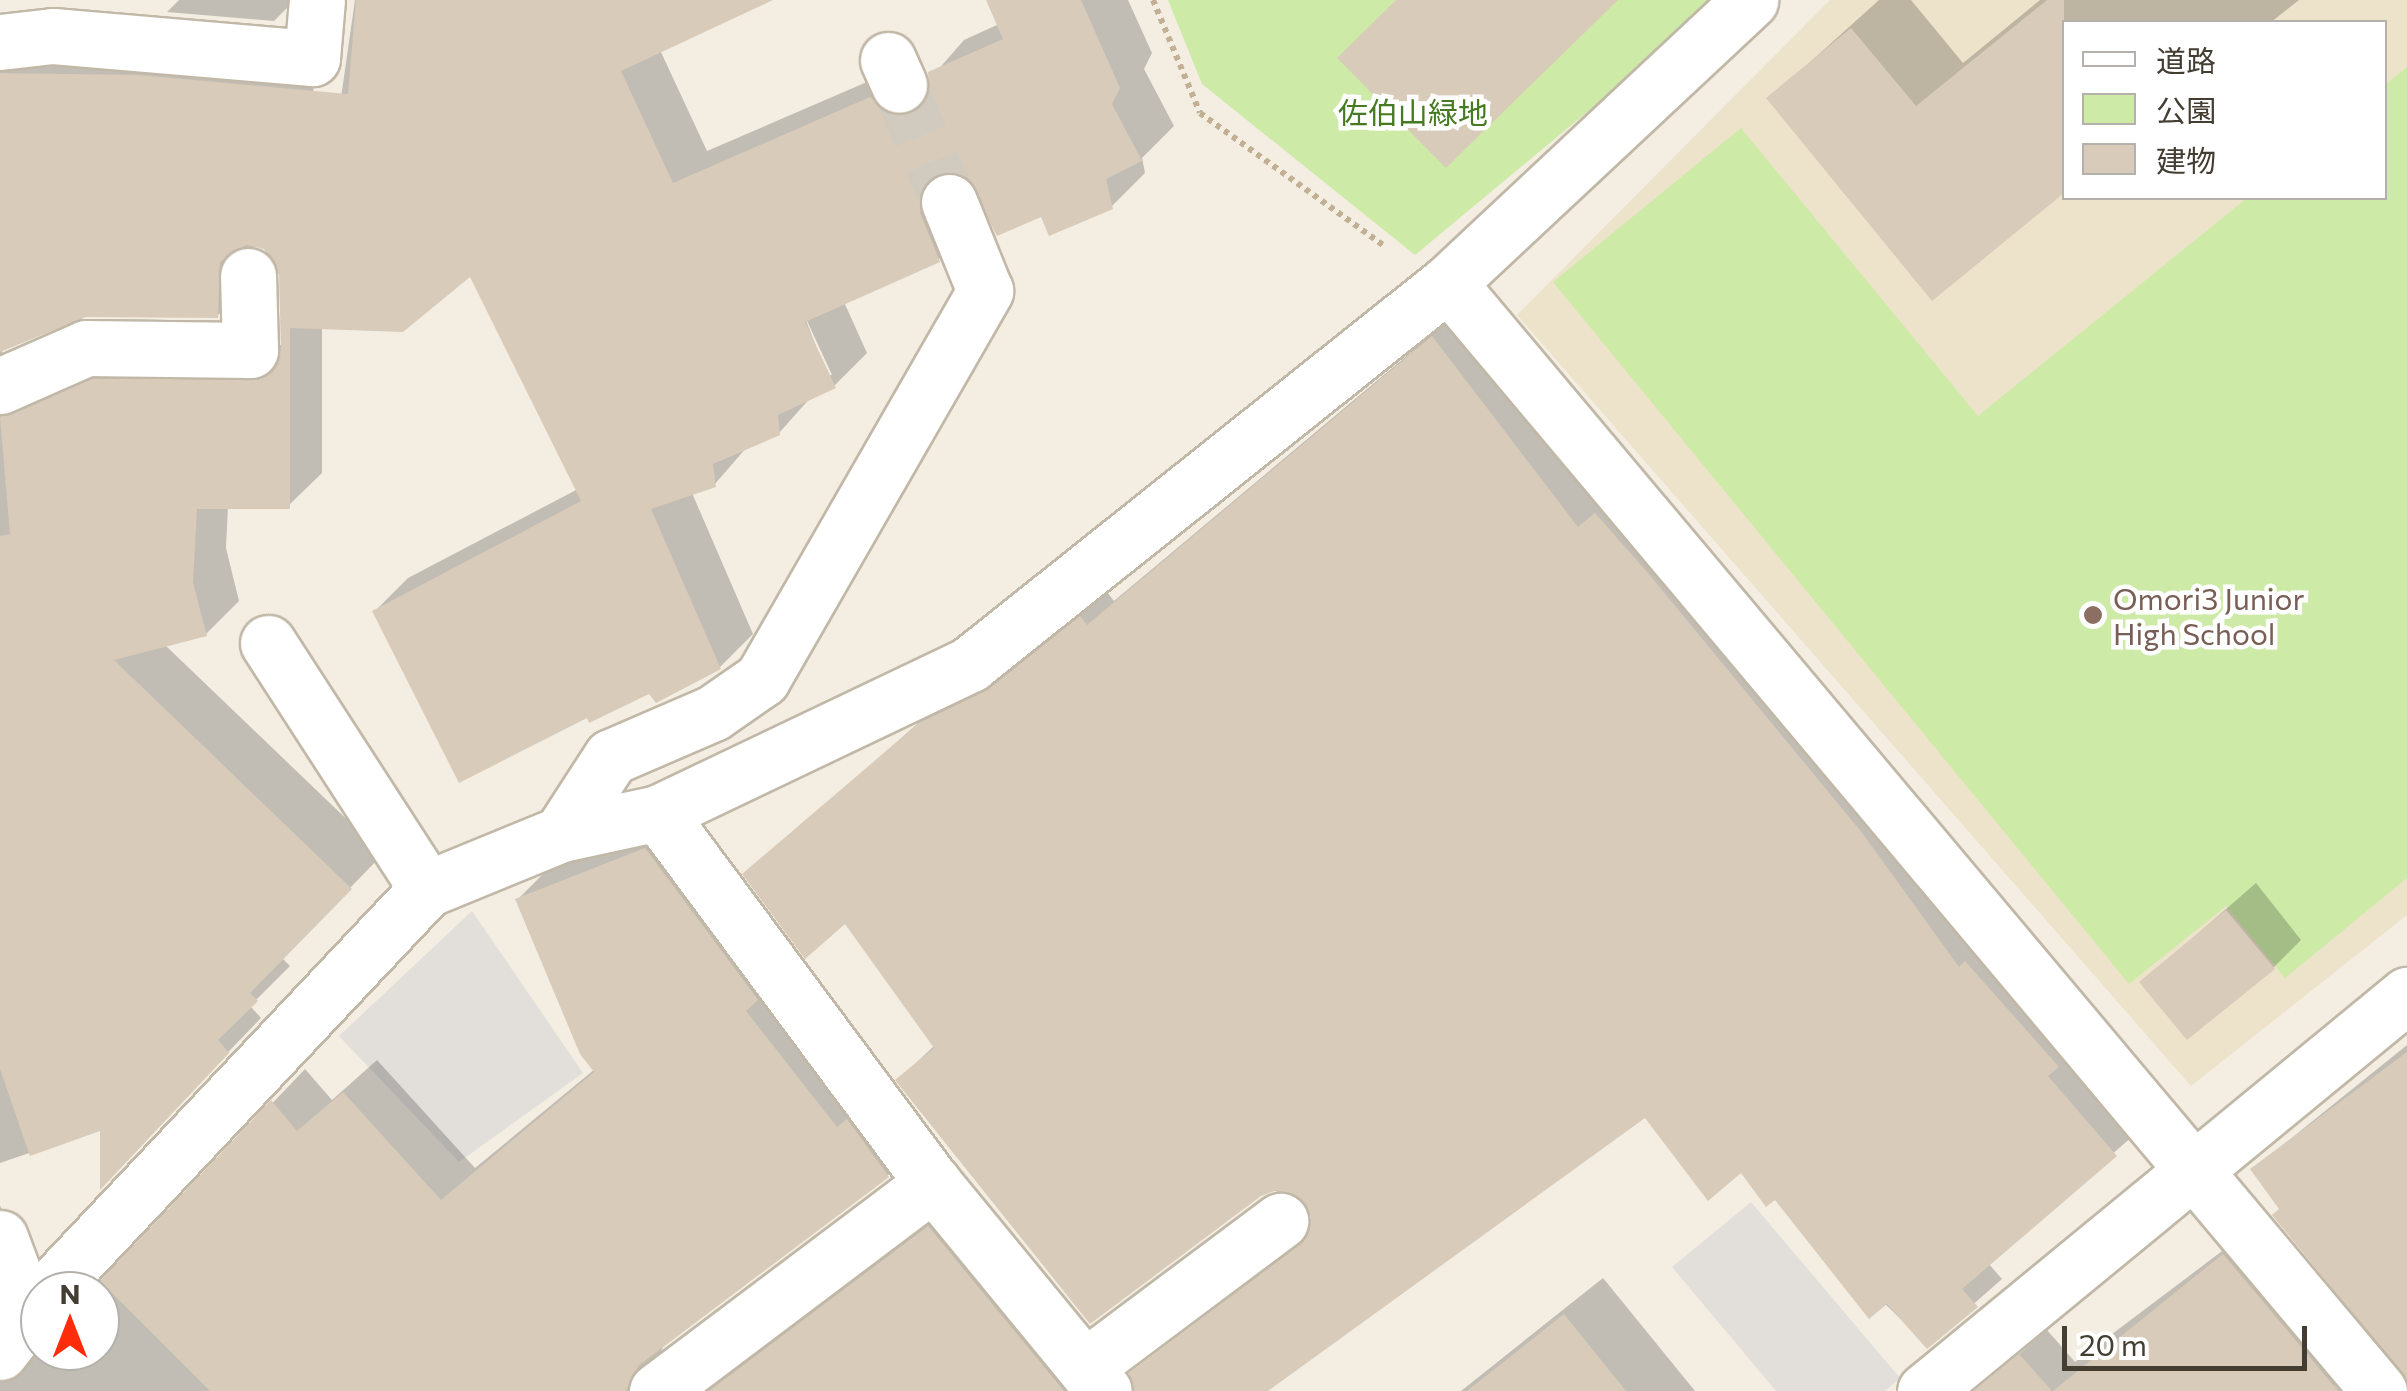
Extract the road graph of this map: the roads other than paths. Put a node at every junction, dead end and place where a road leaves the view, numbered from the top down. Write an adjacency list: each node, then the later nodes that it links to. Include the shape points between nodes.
1 (317, 0): 3 (street, via 312,58 53,36)
2 (1750, 0): 6 (street)
3 (0, 42)
4 (949, 202): 10 (street, via 986,292 762,679 714,712 611,758)
5 (248, 276): 7 (street, via 250,350 86,348)
6 (1448, 283): 9 (street, via 970,664); 13 (street)
7 (0, 386)
8 (268, 643): 11 (street)
9 (658, 813): 10 (street); 14 (street)
10 (562, 834): 11 (street)
11 (427, 889): 17 (street, via 391,956)
12 (2407, 995): 13 (street)
13 (2194, 1169): 21 (street); 22 (street)
14 (933, 1183): 19 (street); 20 (street)
15 (1280, 1221): 19 (street)
16 (0, 1238): 18 (street)
17 (72, 1271)
18 (20, 1290)
19 (1095, 1379)
20 (657, 1391)
21 (1925, 1391)
22 (2379, 1391)

